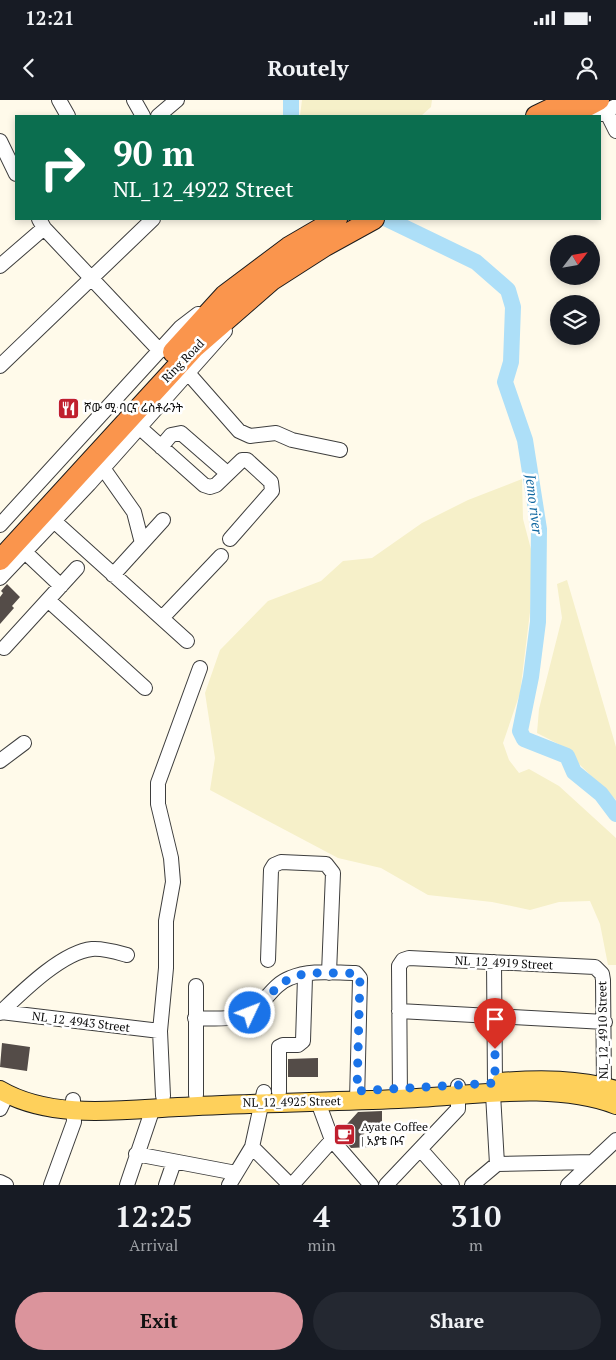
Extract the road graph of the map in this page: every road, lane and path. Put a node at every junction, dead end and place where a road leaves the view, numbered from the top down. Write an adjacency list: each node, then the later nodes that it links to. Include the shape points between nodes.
1 (60, 100): 7 (street)
2 (134, 100): 8 (street)
3 (178, 100): 9 (street)
4 (550, 100): 10 (street)
5 (569, 100): 11 (highway)
6 (604, 108): 12 (highway); 13 (street)
7 (68, 115)
8 (142, 115)
9 (159, 115)
10 (528, 115)
11 (538, 115)
12 (573, 115)
13 (616, 130)
14 (1, 145): 15 (street)
15 (15, 172)
16 (152, 220): 21 (street)
17 (368, 220): 19 (highway, Ring Road)
18 (42, 222): 20 (street); 21 (street)
19 (339, 225): 22 (highway, Ring Road, via 299,262)
20 (0, 266)
21 (90, 279): 23 (street); 24 (street)
22 (233, 300): 23 (street, via 181,328); 25 (street, via 228,327); 34 (highway, Ring Road); 39 (highway, Ring Road, via 194,348)
23 (160, 351): 33 (street)
24 (1, 362)
25 (188, 373): 26 (street); 28 (street, via 239,431 250,436 276,434)
26 (139, 427): 27 (street); 29 (street)
27 (161, 447): 30 (street, via 172,435 181,433); 30 (street, via 210,488)
28 (340, 450)
29 (103, 468): 32 (street); 36 (street, via 134,512)
30 (227, 473): 35 (street, via 236,462 247,460 273,486)
31 (163, 520): 36 (street)
32 (54, 521): 37 (street); 41 (street)
33 (0, 525)
34 (0, 539)
35 (230, 539)
36 (142, 544): 41 (street)
37 (25, 552): 42 (street); 43 (street)
38 (222, 556): 45 (street)
39 (0, 560)
40 (77, 568): 43 (street)
41 (114, 574): 45 (street)
42 (0, 578)
43 (61, 586): 44 (street)
44 (48, 600): 47 (street); 49 (street)
45 (162, 618): 46 (street)
46 (187, 641)
47 (4, 648)
48 (200, 668): 64 (street, via 158,784 158,804 171,858 173,882 166,921 166,968)
49 (145, 688)
50 (24, 743): 51 (street)
51 (0, 761)
52 (127, 955): 60 (street, via 93,949 79,953 52,967)
53 (268, 960): 55 (street, via 271,870 274,865 281,862 326,864 333,873)
54 (494, 962): 57 (street, NL_12_4919 Street, via 595,967); 59 (street, NL_12_4919 Street, via 403,960 399,966); 61 (street)
55 (329, 973): 56 (street); 73 (street, via 358,975 360,978)
56 (308, 974): 62 (street, via 294,976 278,985 250,1013 231,1018); 72 (street, via 305,977 301,1044 279,1047)
57 (602, 974): 63 (street, NL_12_4910 Street)
58 (196, 986): 62 (street)
59 (398, 1011): 61 (street); 71 (street)
60 (0, 1013): 64 (street, NL_12_4943 Street)
61 (495, 1015): 63 (street); 67 (street)
62 (196, 1018): 70 (street)
63 (605, 1022): 65 (street, NL_12_4910 Street)
64 (160, 1031): 75 (street)
65 (610, 1052): 68 (street, NL_12_4910 Street)
66 (0, 1077): 78 (main road, NL_12_4925 Street)
67 (494, 1088): 68 (main road, NL_12_4925 Street, via 560,1080); 69 (main road, NL_12_4925 Street); 77 (main road, NL_12_4925 Street, via 563,1093); 86 (street)
68 (610, 1088)
69 (458, 1091): 71 (main road, NL_12_4925 Street); 82 (street, via 458,1109)
70 (196, 1095): 72 (main road, NL_12_4925 Street); 75 (main road, NL_12_4925 Street)
71 (399, 1095): 73 (main road, NL_12_4925 Street)
72 (269, 1096): 73 (main road, NL_12_4925 Street); 75 (main road, NL_12_4925 Street); 76 (main road, NL_12_4925 Street); 81 (street)
73 (357, 1096): 76 (main road, NL_12_4925 Street)
74 (2, 1098): 78 (main road, NL_12_4925 Street, via 41,1106)
75 (158, 1102): 78 (main road, NL_12_4925 Street); 83 (street)
76 (318, 1102): 79 (street)
77 (616, 1104)
78 (74, 1105): 91 (street, via 71,1132)
79 (332, 1140): 94 (street); 95 (street)
80 (616, 1140): 85 (street)
81 (252, 1147): 87 (street); 94 (street)
82 (421, 1150): 96 (street); 97 (street)
83 (136, 1154): 84 (street); 89 (street)
84 (174, 1162): 87 (street); 92 (street)
85 (592, 1162): 86 (street); 99 (street)
86 (497, 1164): 98 (street)
87 (236, 1173): 93 (street)
88 (0, 1182): 90 (street)
89 (131, 1184)
90 (6, 1185)
91 (51, 1185)
92 (166, 1185)
93 (229, 1185)
94 (291, 1185)
95 (371, 1185)
96 (386, 1185)
97 (452, 1185)
98 (472, 1185)
99 (568, 1185)

